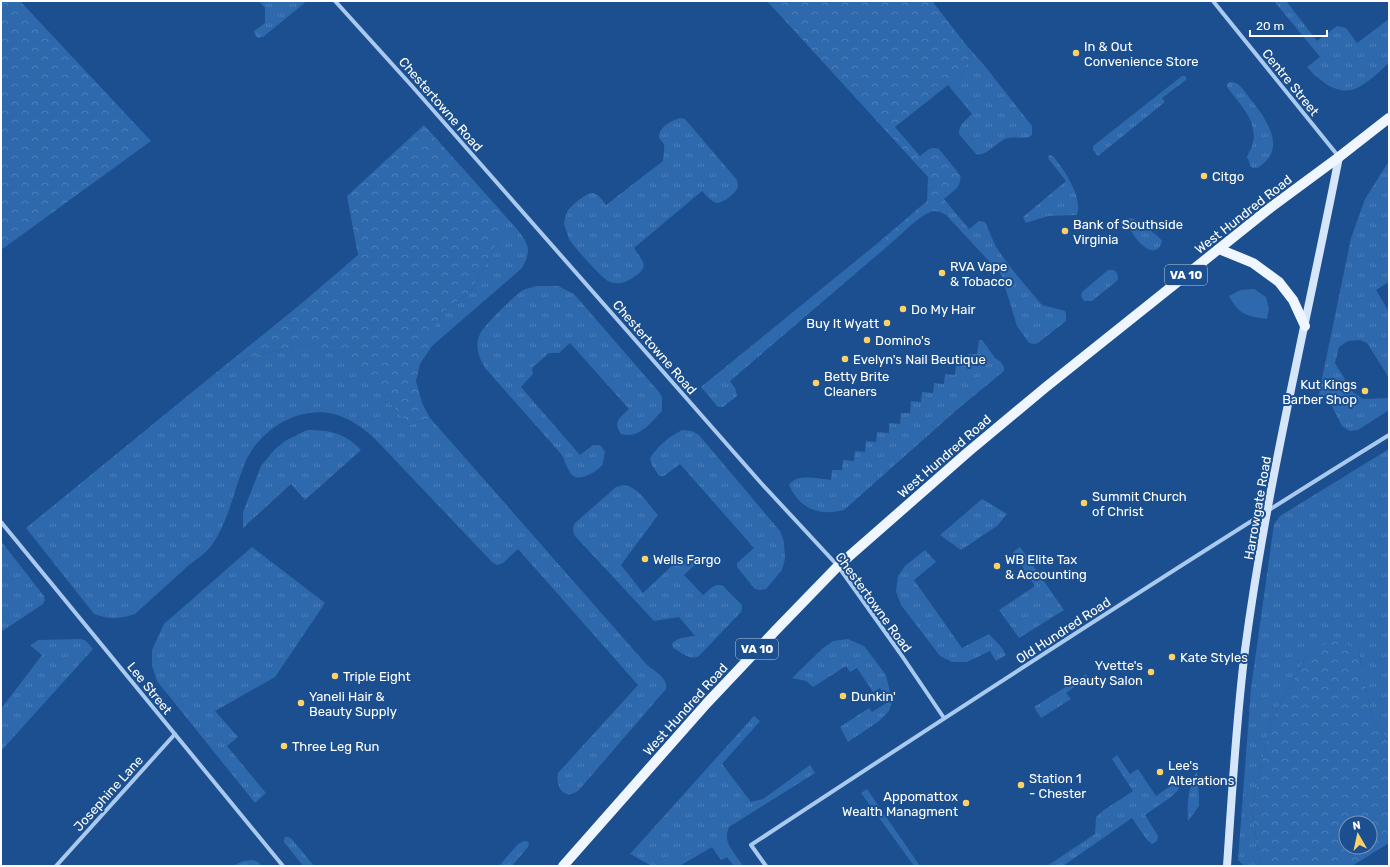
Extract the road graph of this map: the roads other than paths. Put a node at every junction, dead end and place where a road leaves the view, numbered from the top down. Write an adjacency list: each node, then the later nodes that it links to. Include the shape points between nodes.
1 (335, 1): 10 (street, Chestertowne Road, via 761,484)
2 (1213, 1): 4 (street, Centre Street)
3 (1389, 118): 4 (main road, West Hundred Road / VA 10)
4 (1339, 157): 5 (main road, West Hundred Road / VA 10); 6 (main road, Harrowgate Road)
5 (1219, 249): 6 (main road, via 1253,263 1279,282 1293,300); 10 (main road, West Hundred Road / VA 10, via 997,427)
6 (1305, 326): 8 (main road, Harrowgate Road)
7 (1389, 435): 8 (street, Old Hundred Road)
8 (1268, 510): 11 (street, Old Hundred Road); 17 (main road, Harrowgate Road, via 1245,653 1234,759)
9 (1, 522): 12 (street, Lee Street)
10 (838, 566): 11 (street, Chestertowne Road); 15 (main road, West Hundred Road / VA 10, via 688,724)
11 (944, 718): 16 (street, Old Hundred Road, via 751,845)
12 (175, 734): 13 (street, Josephine Lane); 14 (street, Lee Street)
13 (56, 866)
14 (283, 866)
15 (563, 866)
16 (766, 866)
17 (1227, 866)

